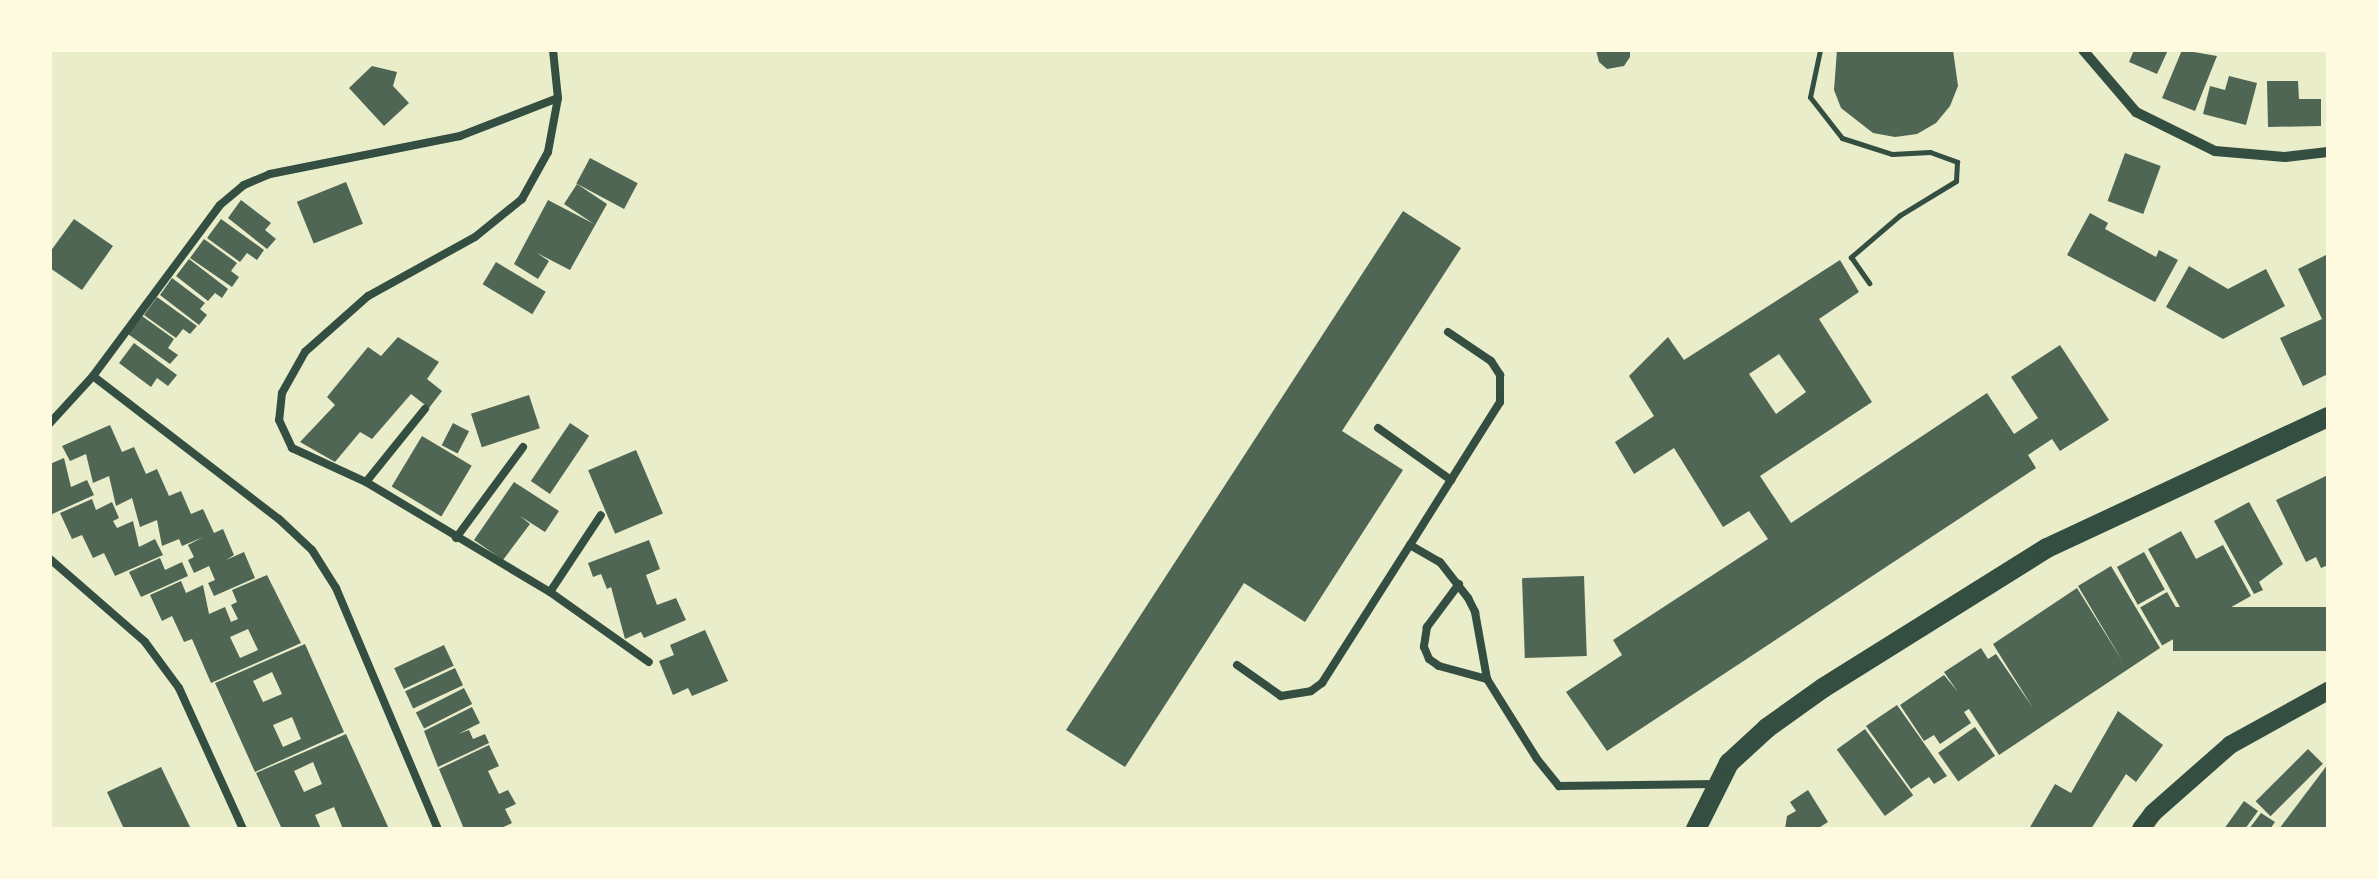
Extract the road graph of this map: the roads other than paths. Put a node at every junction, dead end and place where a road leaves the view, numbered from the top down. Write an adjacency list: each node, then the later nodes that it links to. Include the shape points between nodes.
1 (553, 50): 3 (lane)
2 (2083, 50): 4 (street, via 2136,112 2215,151 2285,157)
3 (558, 98): 6 (lane, via 460,136 244,185 220,206); 13 (lane, via 548,152 522,199 475,237 368,296 305,352 282,394 279,420 292,448)
4 (2328, 152)
5 (1448, 332): 12 (lane, via 1491,360 1502,388 1500,402)
6 (93, 376): 9 (lane); 26 (lane, via 312,550 336,588)
7 (425, 410): 13 (lane)
8 (2328, 417): 24 (main road, via 2047,548 1767,728)
9 (50, 423)
10 (1378, 428): 12 (lane)
11 (523, 447): 15 (lane)
12 (1451, 480): 16 (lane)
13 (366, 482): 15 (lane)
14 (601, 515): 19 (lane)
15 (456, 538): 19 (lane)
16 (1410, 545): 18 (lane, via 1440,562); 21 (lane, via 1311,691 1281,696)
17 (50, 559): 25 (lane, via 145,642 179,688)
18 (1459, 584): 22 (lane, via 1475,612); 22 (lane, via 1427,627 1424,647 1439,666)
19 (550, 592): 20 (lane)
20 (650, 662)
21 (1237, 665)
22 (1487, 679): 24 (lane, via 1559,786)
23 (2328, 691): 28 (street, via 2230,745)
24 (1716, 784): 27 (main road)
25 (244, 829)
26 (438, 829)
27 (1696, 829)
28 (2142, 829)

